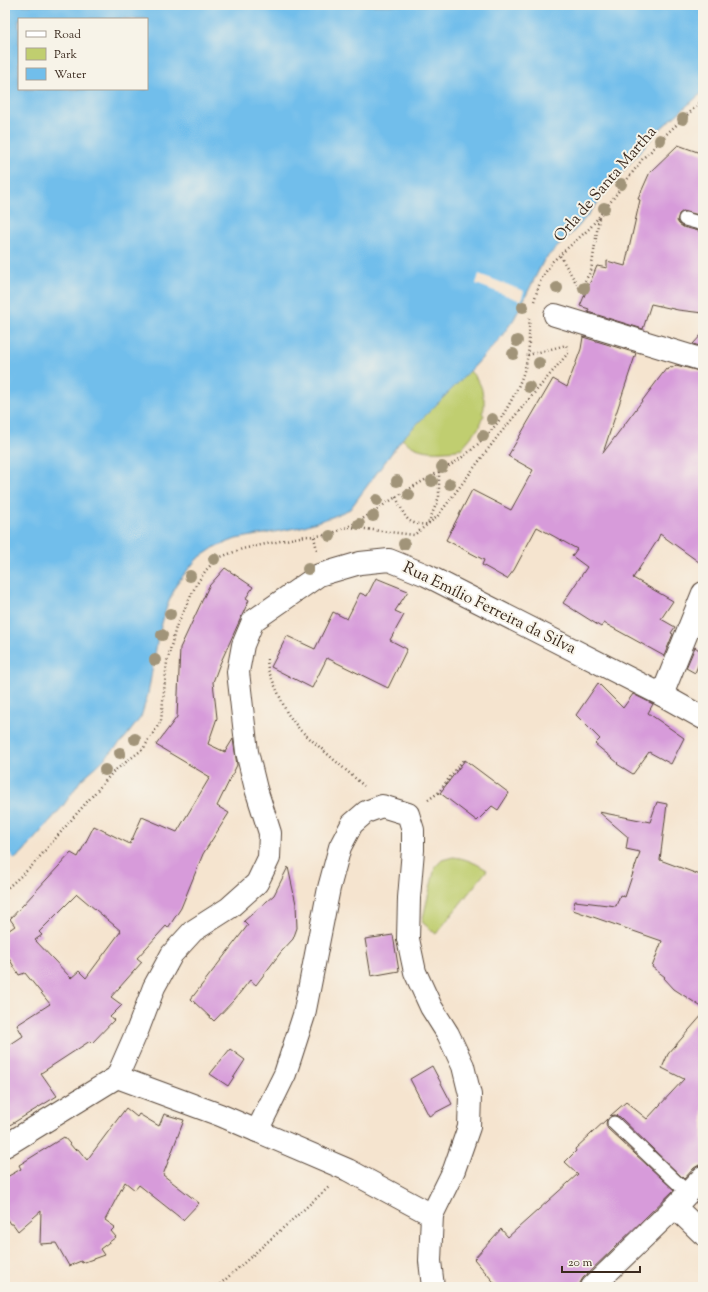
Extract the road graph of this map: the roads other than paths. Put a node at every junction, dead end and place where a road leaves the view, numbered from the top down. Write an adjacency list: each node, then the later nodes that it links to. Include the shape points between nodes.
1 (685, 219): 2 (lane)
2 (703, 224)
3 (555, 315): 4 (street)
4 (703, 360)
5 (703, 593): 6 (street)
6 (662, 695): 7 (street, Rua Emílio Ferreira da Silva); 8 (street, Rua Emílio Ferreira da Silva, via 426,575 389,560 360,563 318,575 253,621 243,645 238,672 247,752 270,832 269,858 257,883 229,908 193,931 172,954 154,987)
7 (703, 718)
8 (117, 1077): 10 (street, via 220,1115); 11 (street)
9 (614, 1123): 13 (lane)
10 (257, 1132): 14 (street, via 348,1170); 14 (street, via 285,1074 304,1015 329,888 340,847 352,824 366,812 382,806 408,814 413,830 414,850 408,939 415,972 463,1066 470,1095 469,1127 454,1170)
11 (5, 1146)
12 (703, 1177): 13 (street)
13 (681, 1200): 15 (street); 17 (street)
14 (432, 1215): 16 (street, via 430,1261)
15 (703, 1234)
16 (433, 1287)
17 (592, 1287)

